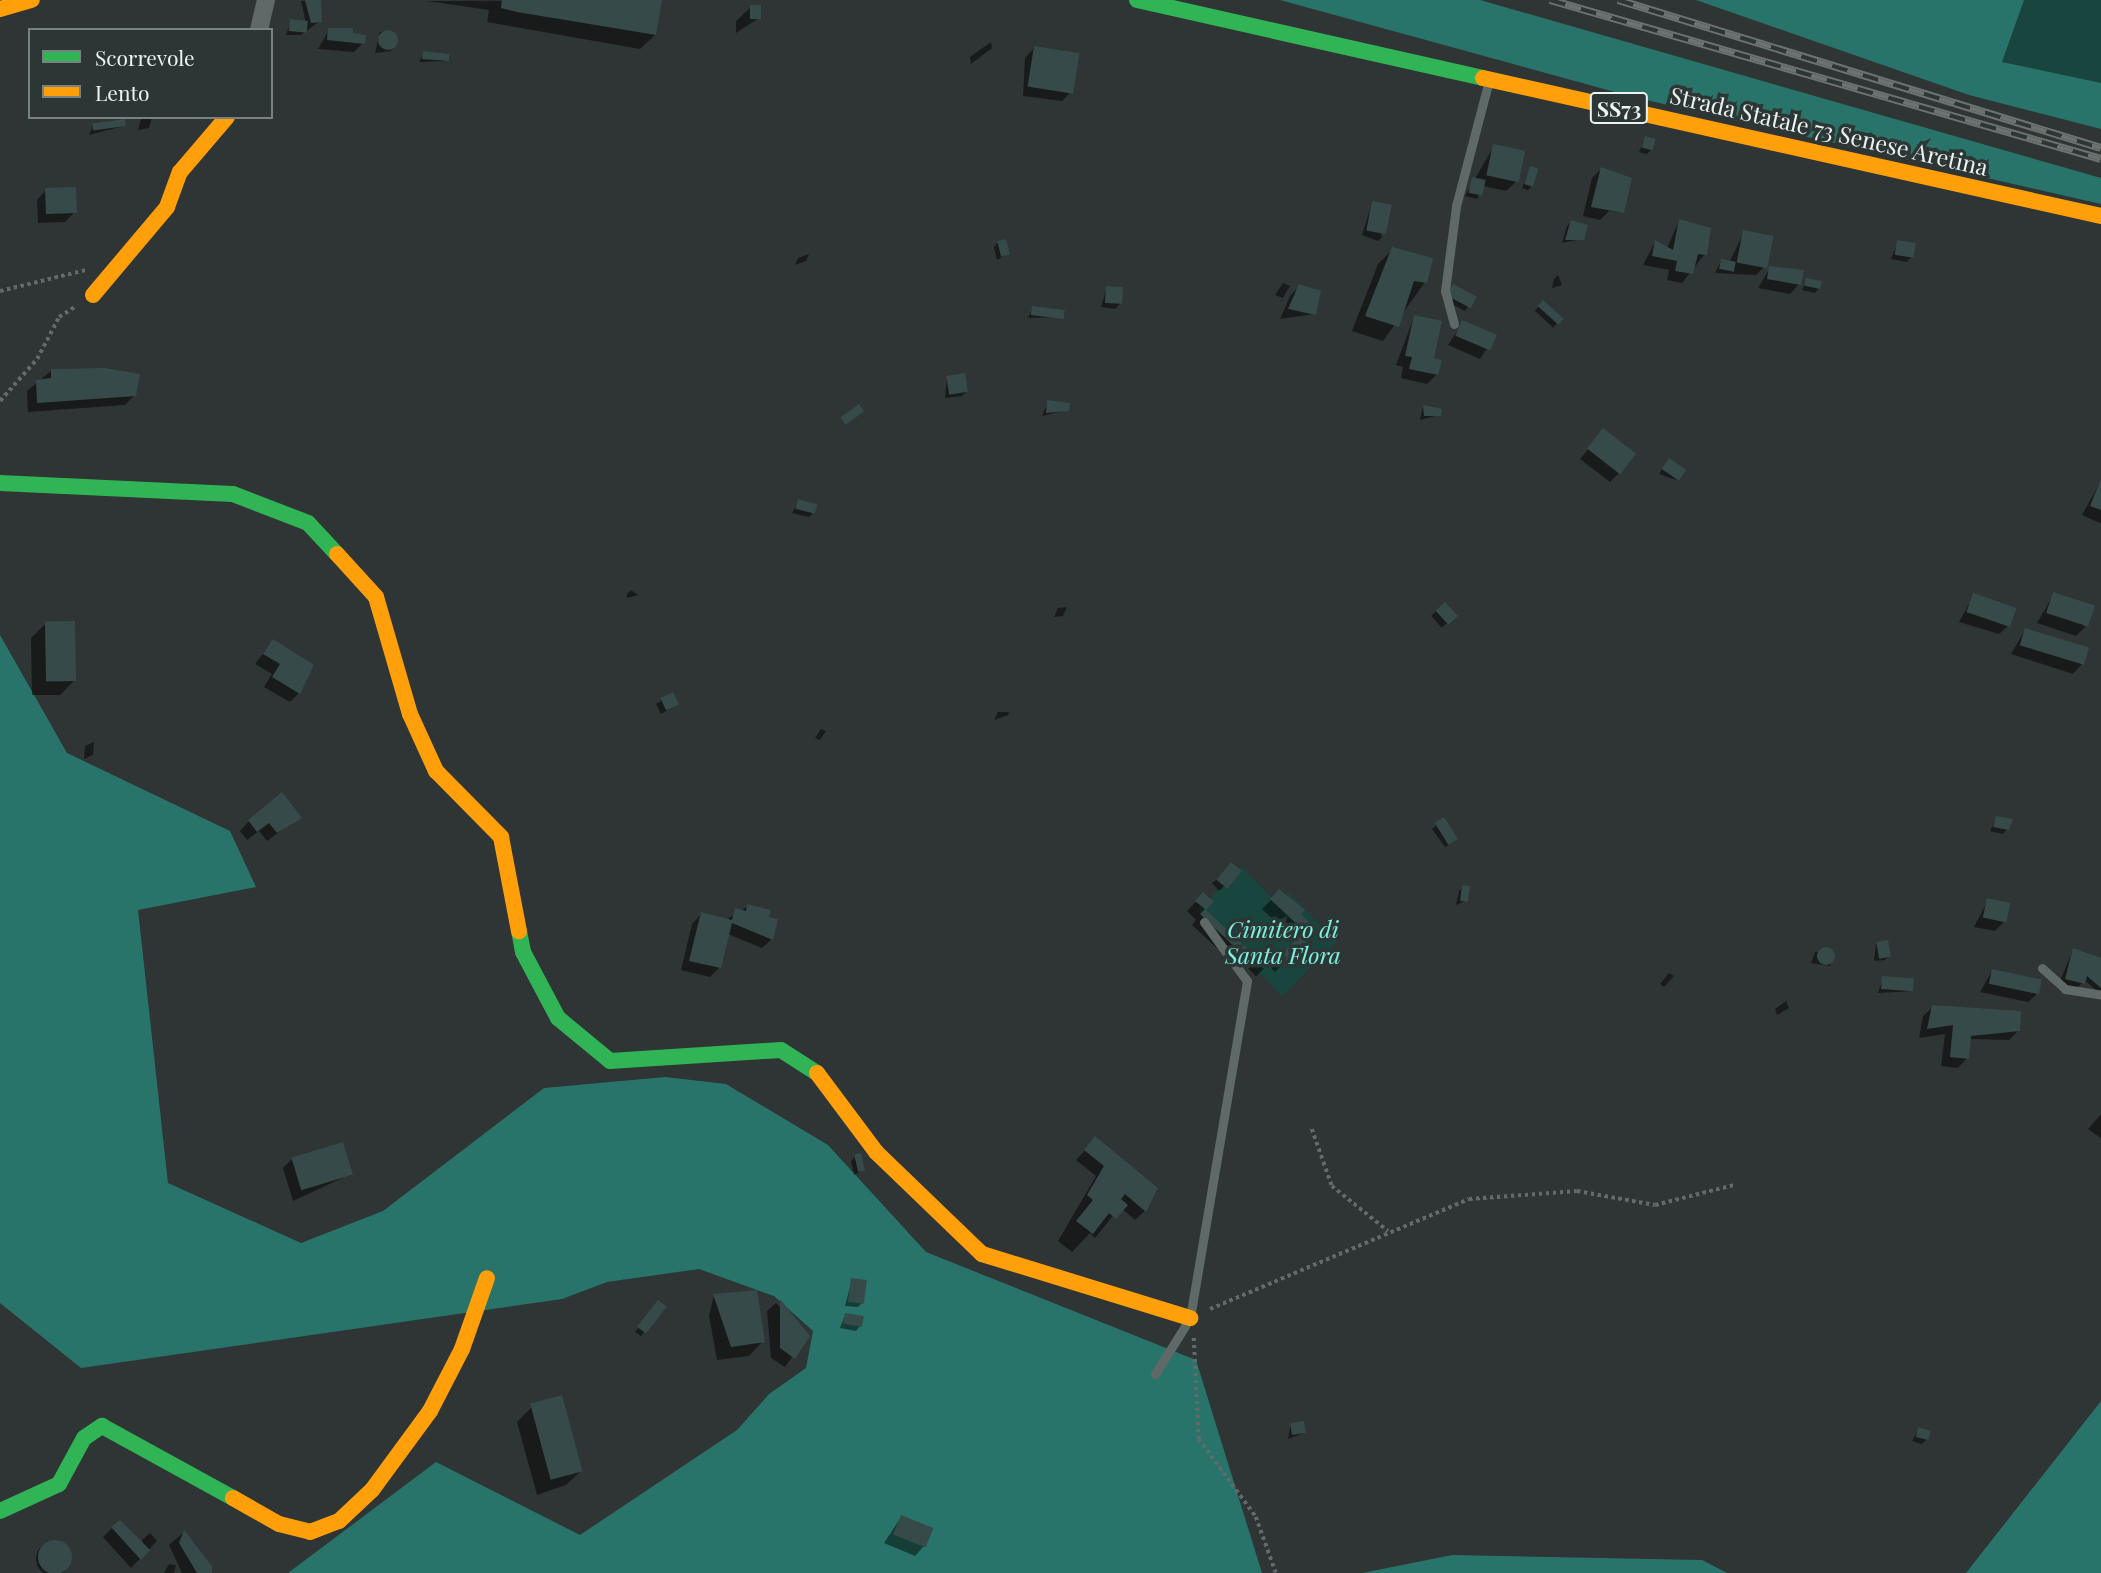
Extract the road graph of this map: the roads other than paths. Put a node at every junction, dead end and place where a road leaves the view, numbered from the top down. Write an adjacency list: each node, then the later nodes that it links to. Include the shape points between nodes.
1 (32, 0): 4 (street)
2 (266, 0): 5 (street)
3 (1137, 0): 6 (street, Strada Statale 73 Senese Aretina / SS73)
4 (0, 9)
5 (259, 28)
6 (1489, 79): 8 (street, Strada Statale 73 Senese Aretina / SS73); 10 (lane, via 1457,206 1445,291)
7 (225, 119): 9 (street, via 180,172 167,207)
8 (2101, 215)
9 (93, 295)
10 (1454, 324)
11 (0, 484): 16 (street, via 233,494 307,523 376,597 410,714 436,771 501,837 523,952 558,1018 610,1061 782,1050 819,1074 876,1152 982,1254)
12 (1204, 922): 16 (lane, via 1247,981)
13 (2042, 968): 14 (lane, via 2066,989)
14 (2101, 995)
15 (487, 1278): 18 (street, via 462,1349 430,1411 372,1490 339,1521 310,1532 279,1524 102,1426 89,1430 59,1484)
16 (1189, 1318): 17 (lane)
17 (1155, 1374)
18 (0, 1511)

